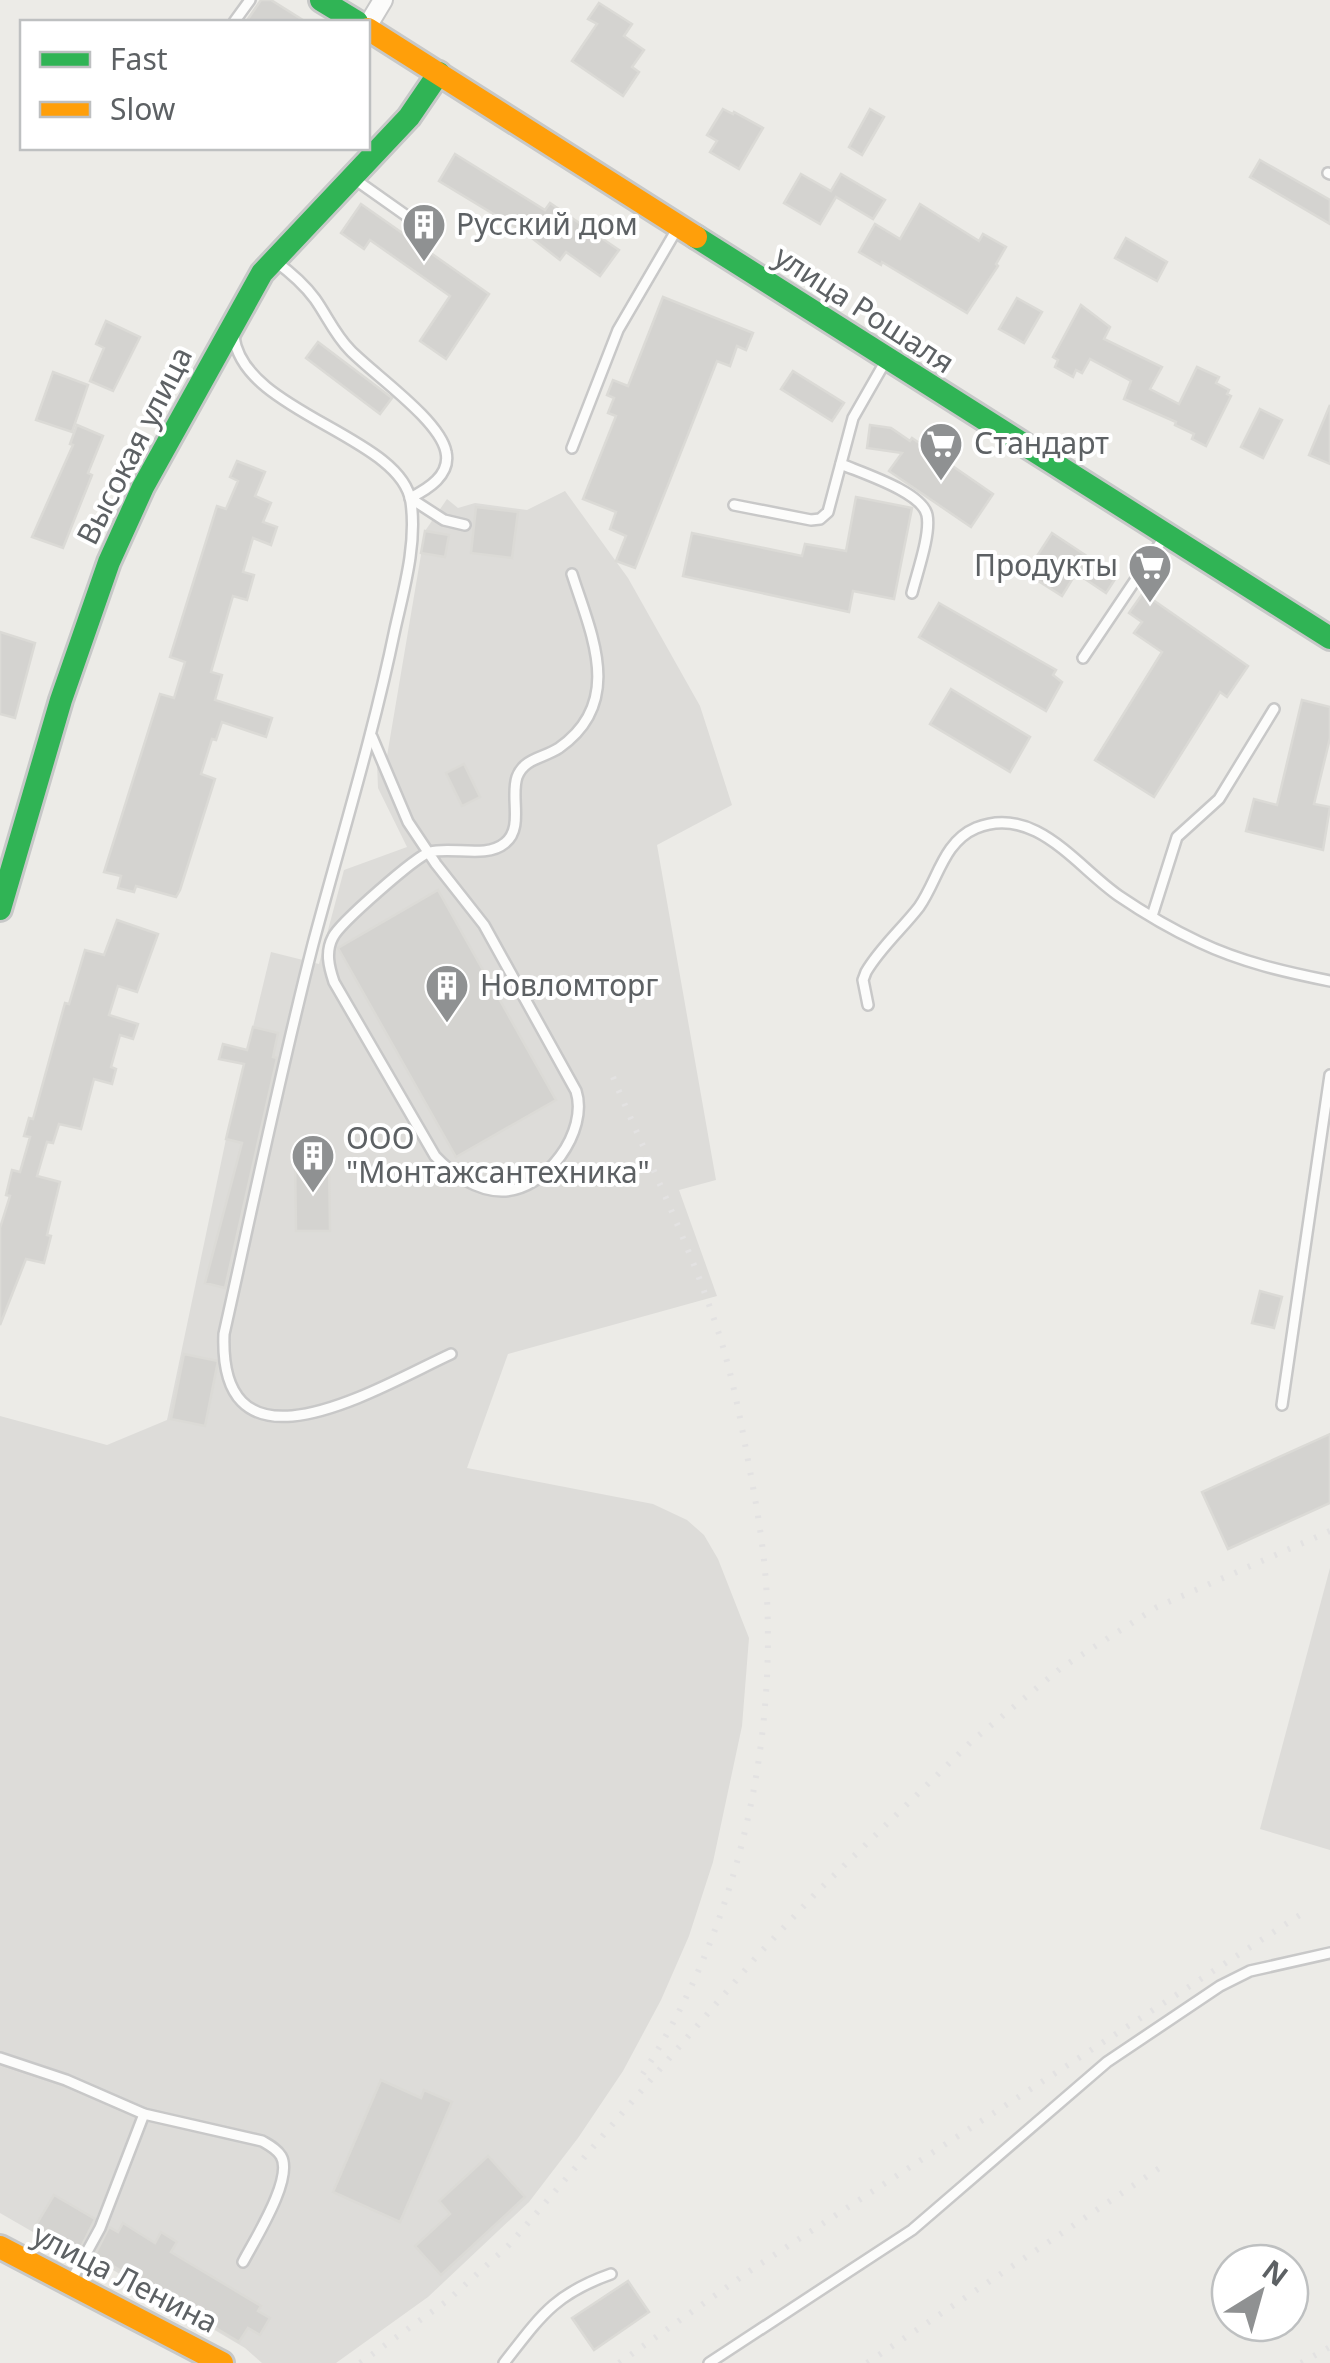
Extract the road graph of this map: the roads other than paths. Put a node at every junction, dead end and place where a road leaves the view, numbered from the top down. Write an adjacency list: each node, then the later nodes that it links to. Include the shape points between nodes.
1 (322, 0): 3 (street)
2 (383, 0): 4 (street)
3 (354, 20)
4 (370, 23)
5 (370, 28): 6 (street, улица Рошаля)
6 (439, 73): 7 (street, Высокая улица, via 410,118); 9 (street, улица Рошаля)
7 (351, 176): 8 (lane); 10 (street, Высокая улица)
8 (412, 219)
9 (678, 226): 12 (street, улица Рошаля); 13 (lane, via 618,330)
10 (273, 259): 11 (street, Высокая улица); 15 (lane, via 314,297 343,343 442,442 442,473)
11 (239, 310): 15 (lane, via 234,342 247,369 386,466); 26 (street, Высокая улица, via 109,562)
12 (886, 360): 14 (lane, via 852,418); 18 (street, улица Рошаля)
13 (572, 448)
14 (841, 464): 16 (lane, via 832,504 820,519); 20 (lane, via 926,510)
15 (410, 498): 17 (lane); 24 (lane, via 405,583)
16 (734, 504)
17 (464, 525)
18 (1164, 536): 21 (street, улица Рошаля); 22 (lane)
19 (572, 574): 25 (lane, via 600,674 587,716 566,742 532,759 518,775 513,831 504,845)
20 (912, 593)
21 (1330, 638)
22 (1083, 658)
23 (1274, 709): 27 (lane, via 1219,799 1177,837)
24 (371, 735): 25 (lane, via 396,798); 31 (lane, via 292,1027 224,1334 225,1375 239,1402 269,1416 287,1416 348,1401)
25 (428, 852): 25 (lane, via 484,926 581,1105 564,1150 515,1189 475,1185 435,1156 329,968 330,942 341,924)
26 (0, 909)
27 (1152, 916): 28 (lane, via 1230,956); 29 (lane, via 1046,836 1021,825 986,824 950,848 921,904 870,964 863,980)
28 (1330, 981)
29 (868, 1005)
30 (1330, 1075): 32 (lane)
31 (451, 1354)
32 (1282, 1405)
33 (1330, 1953): 42 (lane, via 1250,1971 1220,1986 1107,2062 912,2230)
34 (0, 2058): 35 (lane)
35 (144, 2114): 37 (lane, via 262,2141 282,2158 284,2178); 39 (lane, via 100,2228)
36 (1, 2249): 39 (street, улица Ленина)
37 (244, 2262)
38 (612, 2274): 41 (lane, via 554,2302)
39 (69, 2285): 40 (street, улица Ленина)
40 (222, 2363)
41 (504, 2363)
42 (709, 2363)

